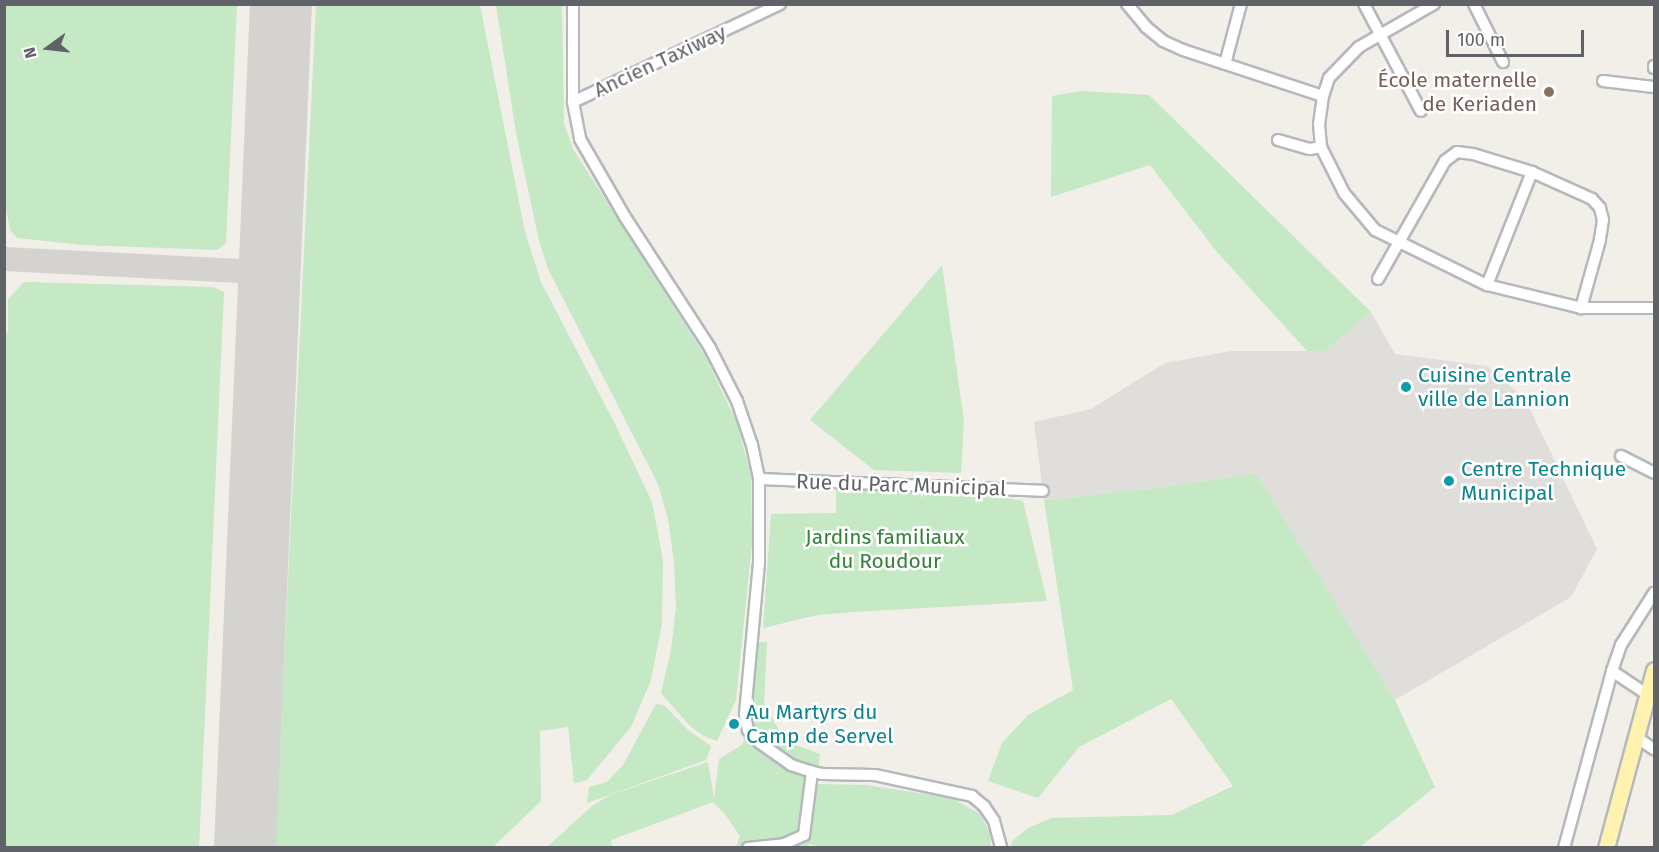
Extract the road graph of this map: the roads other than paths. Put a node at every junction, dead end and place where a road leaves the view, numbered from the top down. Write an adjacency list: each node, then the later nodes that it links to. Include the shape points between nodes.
1 (573, 4): 14 (street)
2 (780, 4): 14 (street, Ancien Taxiway)
3 (1127, 4): 10 (street, via 1163,41)
4 (1241, 4): 10 (street)
5 (1364, 4): 8 (street)
6 (1434, 4): 8 (street)
7 (1474, 4): 9 (street)
8 (1379, 34): 13 (street, via 1342,62 1329,78); 15 (street)
9 (1503, 62)
10 (1225, 63): 13 (street)
11 (1603, 81): 12 (street)
12 (1654, 87)
13 (1323, 96): 17 (street)
14 (573, 102): 26 (street, via 580,139 588,156 694,322 737,401)
15 (1421, 111)
16 (1278, 140): 17 (street, via 1310,149)
17 (1321, 147): 19 (street, via 1344,193 1375,230)
18 (1532, 172): 19 (street, via 1507,162 1457,152 1445,160); 21 (street); 22 (street, via 1592,199 1600,208 1600,240)
19 (1399, 242): 20 (street); 21 (street)
20 (1378, 279)
21 (1487, 285): 22 (street)
22 (1581, 308): 23 (street)
23 (1654, 308)
24 (1621, 456): 25 (street)
25 (1654, 473)
26 (759, 479): 27 (street, Rue du Parc Municipal); 34 (street, via 759,563 745,715 748,730 760,743 791,765)
27 (1043, 491)
28 (1654, 593): 30 (street, via 1622,645)
29 (1654, 670): 31 (main road)
30 (1612, 671): 31 (street); 37 (street)
31 (1648, 695): 32 (main road)
32 (1636, 737): 33 (street); 38 (main road)
33 (1654, 749)
34 (812, 772): 35 (street, via 804,835 784,844); 36 (street, via 875,775 972,796 994,821)
35 (748, 848)
36 (1001, 848)
37 (1564, 848)
38 (1606, 848)

